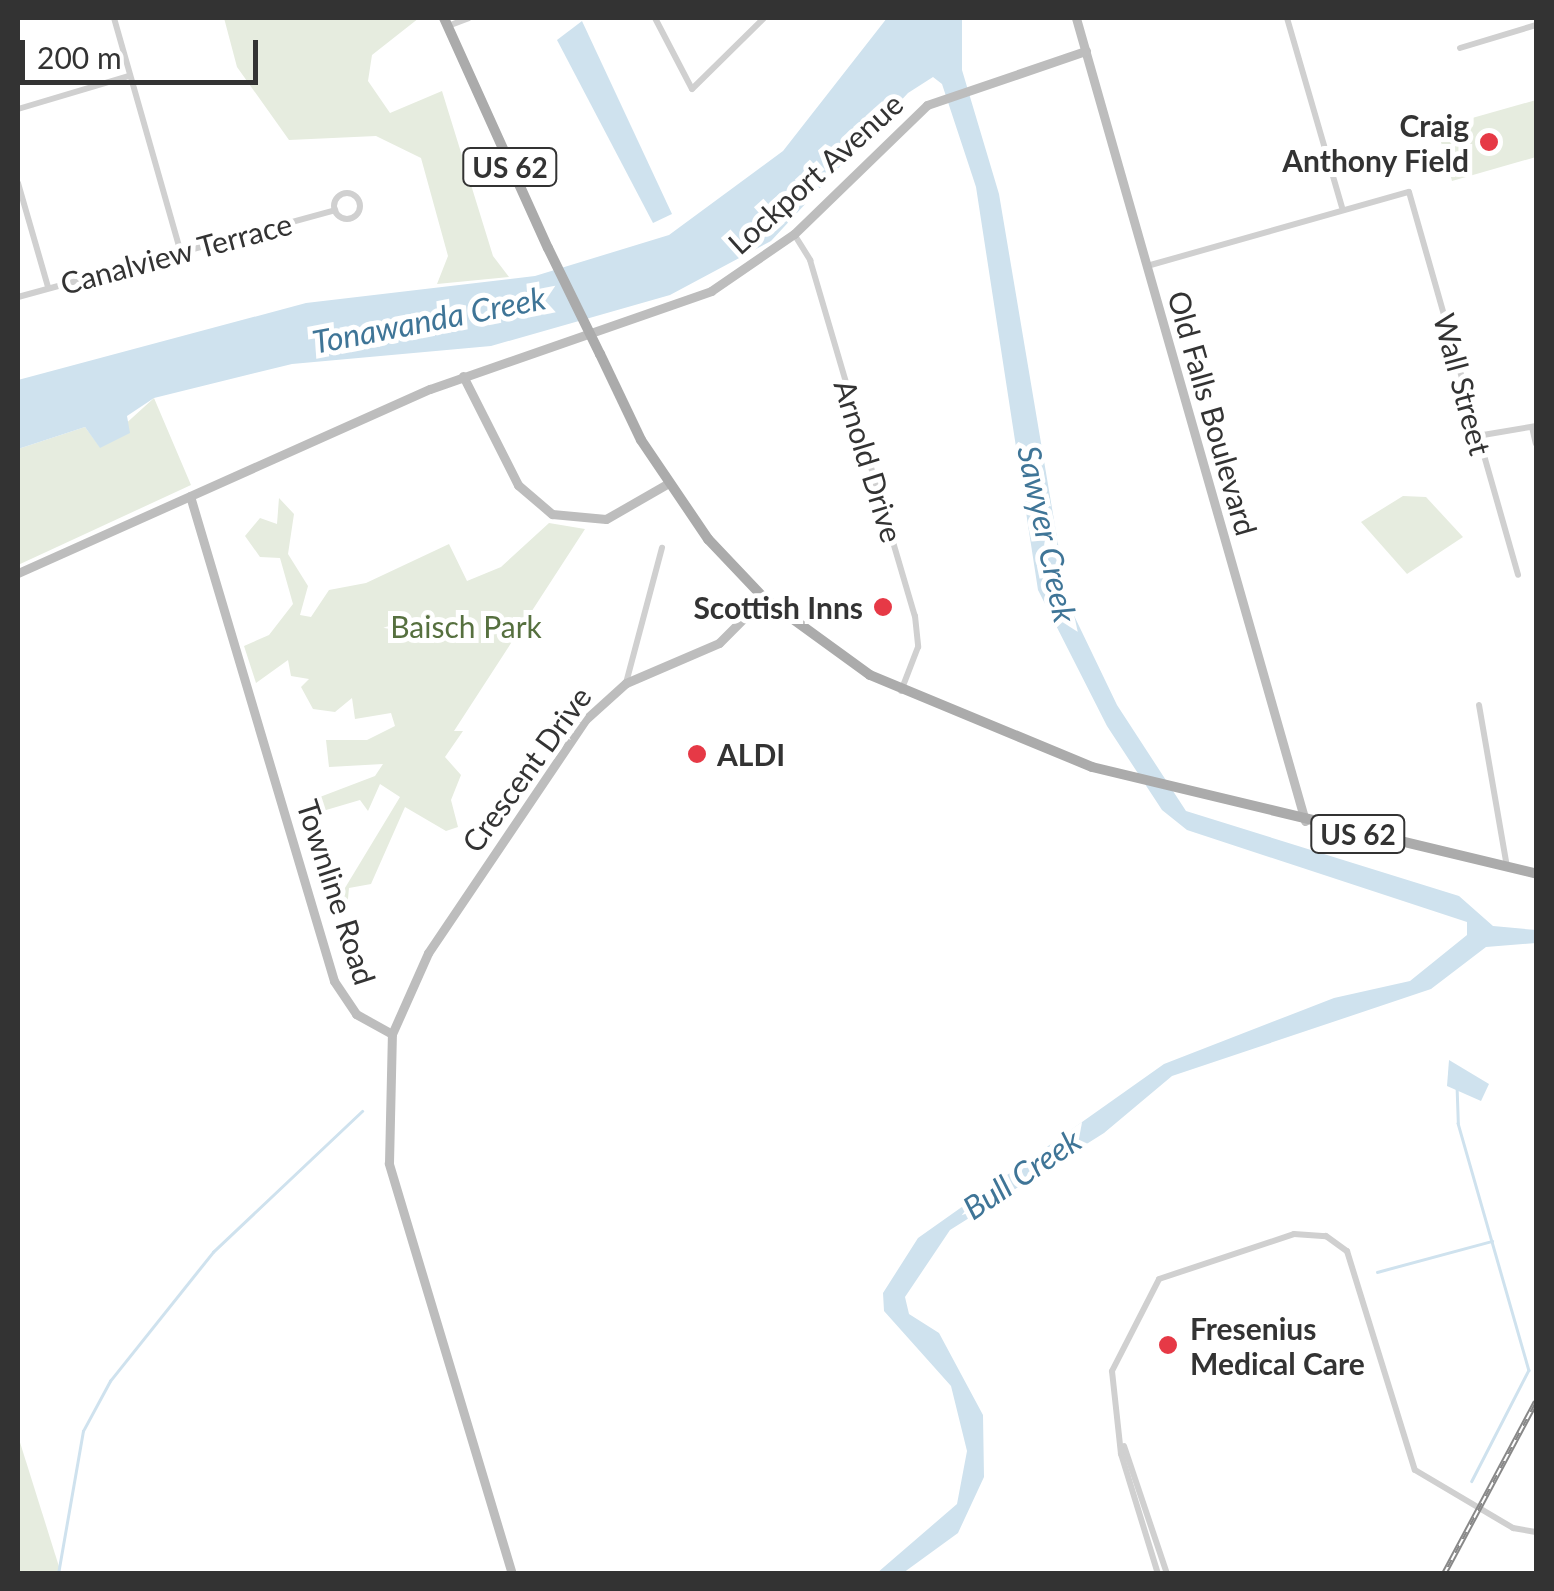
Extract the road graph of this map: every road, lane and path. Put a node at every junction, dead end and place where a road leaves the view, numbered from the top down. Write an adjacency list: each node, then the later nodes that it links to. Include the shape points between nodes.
1 (114, 18): 11 (street)
2 (469, 18): 7 (street)
3 (655, 18): 4 (street, via 692,89)
4 (764, 18)
5 (1076, 18): 10 (street, Old Falls Boulevard)
6 (1287, 18): 14 (street)
7 (446, 22): 25 (main road, US 62, bridge, via 548,248)
8 (1536, 26): 9 (street)
9 (1460, 48)
10 (1086, 52): 16 (street, Lockport Avenue, via 944,96 901,126); 18 (street, Old Falls Boulevard)
11 (130, 76): 12 (street); 17 (street)
12 (18, 109)
13 (18, 183): 19 (street)
14 (1342, 207): 18 (street); 23 (street, Wall Street, via 1409,192)
15 (335, 210): 15 (street, Canalview Terrace, via 351,219 360,204 343,194); 17 (street, Canalview Terrace)
16 (794, 234): 21 (street, Lockport Avenue, via 683,303); 32 (street, Arnold Drive, via 810,260 915,616 918,647)
17 (182, 256): 19 (street, Canalview Terrace)
18 (1146, 267): 34 (street, Old Falls Boulevard)
19 (48, 287): 20 (street, Canalview Terrace)
20 (18, 296)
21 (463, 376): 25 (street, via 512,477 545,510 606,519); 26 (street, Lockport Avenue)
22 (1534, 427): 23 (street); 24 (street)
23 (1482, 435): 29 (street, Wall Street)
24 (1536, 444)
25 (668, 484): 30 (main road, US 62)
26 (190, 496): 28 (street, Lockport Avenue); 37 (street, Townline Road, via 334,981 356,1014)
27 (662, 548): 31 (street)
28 (18, 573)
29 (1518, 575)
30 (764, 598): 31 (street, Crescent Drive, via 711,648); 32 (main road, US 62)
31 (626, 683): 37 (street, Crescent Drive, via 585,720 450,918)
32 (900, 692): 34 (main road, US 62, via 1138,780)
33 (1479, 705): 35 (street)
34 (1305, 822): 35 (main road, US 62)
35 (1507, 867): 36 (main road, US 62)
36 (1536, 874)
37 (392, 1034): 40 (street, via 390,1163)
38 (1123, 1445): 39 (street, via 1110,1380 1153,1285 1294,1234 1319,1234 1350,1257 1410,1464 1478,1509); 41 (street); 42 (street)
39 (1536, 1532)
40 (512, 1574)
41 (1158, 1574)
42 (1167, 1574)

